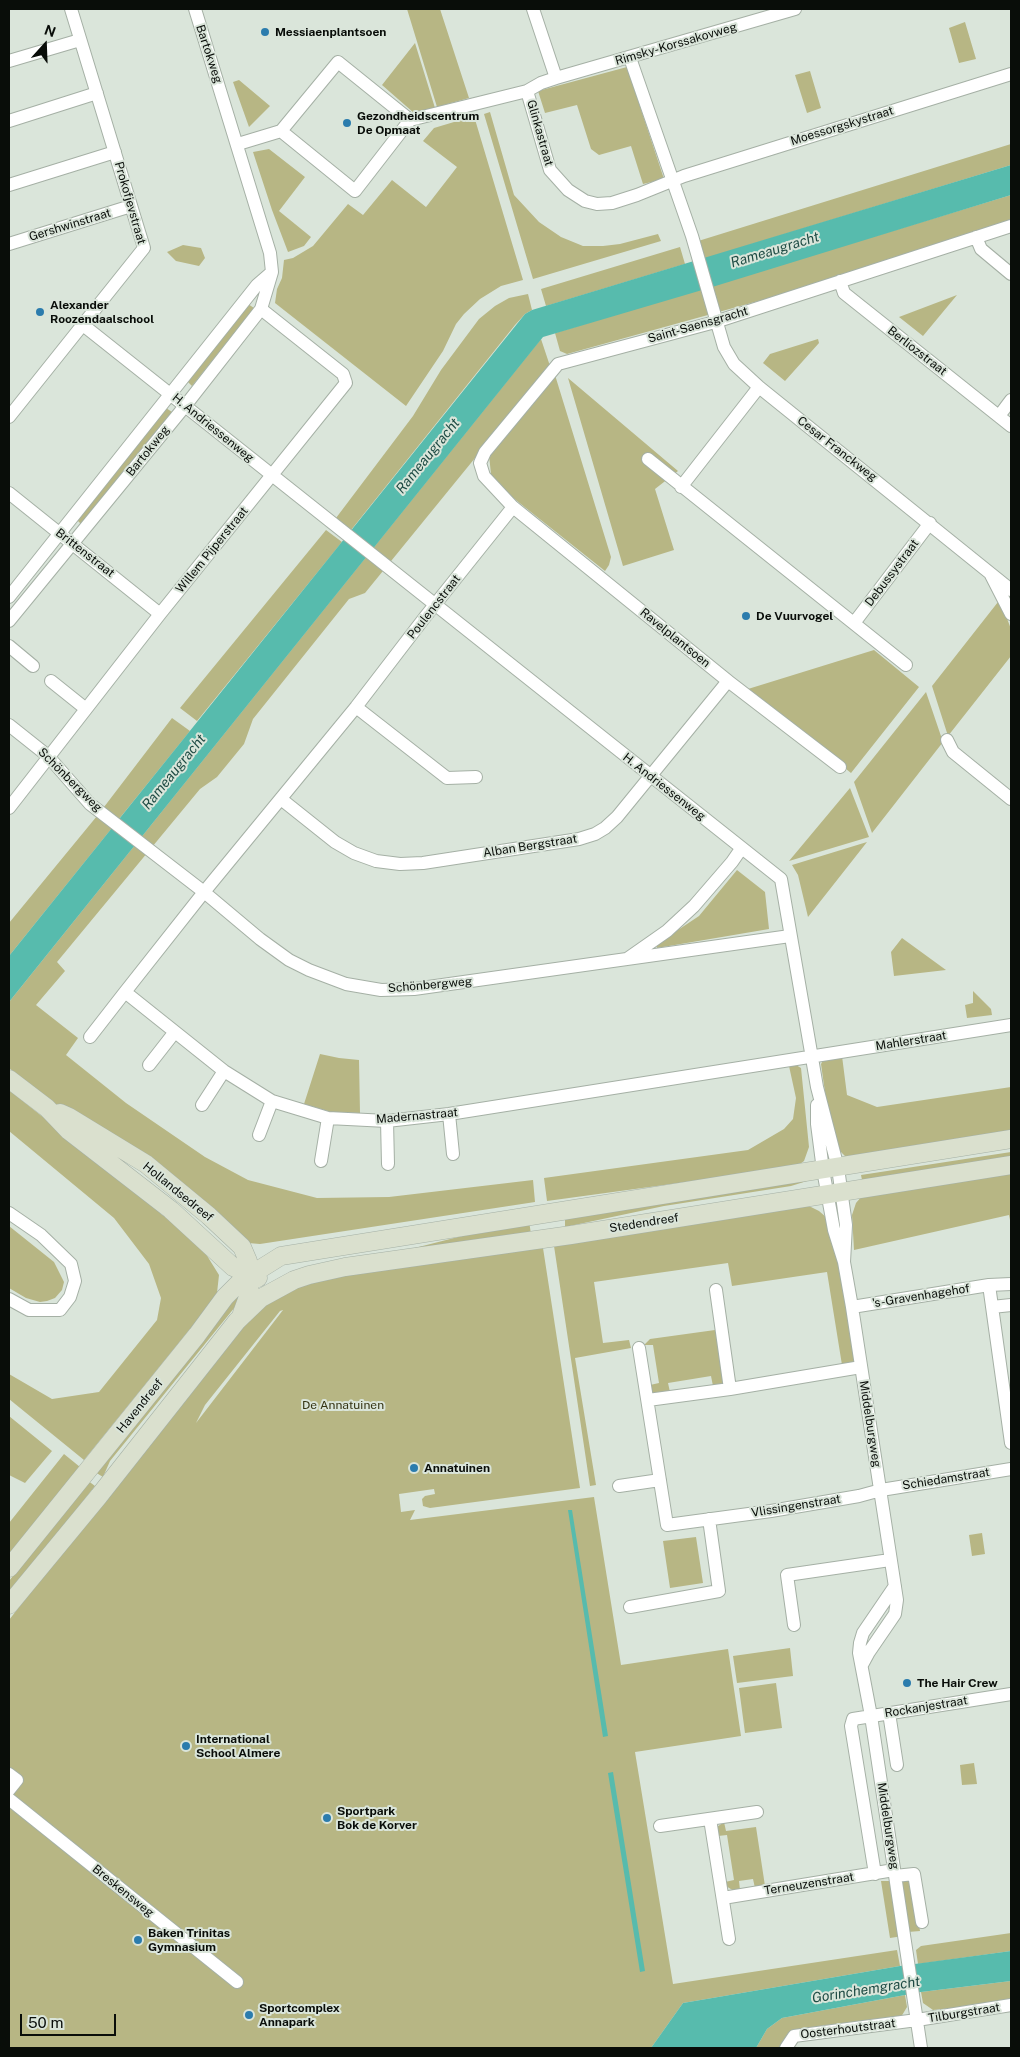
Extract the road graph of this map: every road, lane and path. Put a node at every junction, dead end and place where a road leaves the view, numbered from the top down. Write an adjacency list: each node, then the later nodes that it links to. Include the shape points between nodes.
1 (71, 9): 5 (street, Prokofjevstraat)
2 (195, 9): 15 (street, Bartokweg)
3 (533, 9): 9 (street)
4 (795, 9): 6 (street, Rimsky-Korssakovweg)
5 (80, 40): 7 (street); 11 (street, Prokofjevstraat)
6 (630, 58): 9 (street, Rimsky-Korssakovweg); 17 (street)
7 (9, 61)
8 (1011, 74): 17 (street, Moessorgskystraat)
9 (556, 78): 10 (street, Glinkastraat)
10 (528, 91): 12 (street); 17 (street, Glinkastraat, via 550,170 557,181 585,201 612,203)
11 (97, 93): 13 (street); 16 (street, Prokofjevstraat)
12 (410, 120): 14 (street, via 338,62); 14 (street, via 355,190)
13 (9, 121)
14 (281, 131): 15 (street)
15 (238, 144): 23 (street, Bartokweg, via 270,253)
16 (115, 152): 18 (street); 19 (street, Prokofjevstraat)
17 (672, 180): 27 (street, Cesar Franckweg, via 700,260)
18 (9, 185)
19 (131, 206): 22 (street, Gershwinstraat); 28 (street, Prokofjevstraat, via 144,248)
20 (1011, 226): 21 (street, Saint-Saensgracht)
21 (976, 237): 24 (street, via 981,249); 25 (street, Saint-Saensgracht)
22 (9, 244)
23 (272, 272): 26 (street, Bartokweg); 30 (street, Bartokweg, via 257,285)
24 (1011, 274)
25 (840, 281): 27 (street, Saint-Saensgracht); 33 (street, Berliozstraat, via 844,293)
26 (261, 309): 32 (street, Bartokweg); 37 (street, Willem Pijperstraat, via 343,374 346,383)
27 (715, 322): 29 (street, Cesar Franckweg, via 734,364); 40 (street, Saint-Saensgracht, via 558,364 485,452 480,463 484,476)
28 (83, 325): 30 (street, H. Andriessenweg); 34 (street, Prokofjevstraat)
29 (759, 387): 38 (street); 41 (street, Cesar Franckweg)
30 (170, 394): 32 (street, H. Andriessenweg); 42 (street, Bartokweg)
31 (1011, 400): 33 (street)
32 (185, 406): 37 (street, H. Andriessenweg); 43 (street, Bartokweg)
33 (999, 416): 35 (street, Berliozstraat)
34 (9, 417)
35 (1011, 426)
36 (648, 459): 38 (street)
37 (272, 476): 47 (street, H. Andriessenweg); 48 (street, Willem Pijperstraat)
38 (681, 487): 51 (street)
39 (9, 493): 42 (street, Brittenstraat)
40 (513, 507): 47 (street, Poulencstraat); 56 (street, Ravelplantsoen)
41 (930, 524): 44 (street, Cesar Franckweg); 51 (street, Debussystraat)
42 (59, 534): 43 (street, Brittenstraat); 46 (street, Bartokweg)
43 (73, 544): 48 (street, Brittenstraat); 50 (street, Bartokweg)
44 (991, 572): 45 (street, Cesar Franckweg); 49 (street, Cesar Franckweg)
45 (1011, 590)
46 (9, 597)
47 (435, 604): 57 (street, Poulencstraat); 63 (street, H. Andriessenweg)
48 (160, 614): 58 (street, Willem Pijperstraat)
49 (1011, 614)
50 (9, 621)
51 (854, 623): 53 (street)
52 (9, 646): 54 (street)
53 (906, 665)
54 (33, 666)
55 (51, 681): 58 (street)
56 (728, 681): 62 (street, Ravelplantsoen); 63 (street, Alban Bergstraat)
57 (356, 707): 64 (street, via 447,778); 65 (street, Poulencstraat)
58 (86, 709): 61 (street, Willem Pijperstraat)
59 (9, 725): 61 (street, Schönbergweg)
60 (947, 740): 66 (street, via 953,752)
61 (48, 756): 67 (street, Willem Pijperstraat); 69 (street, Schönbergweg, via 90,804)
62 (840, 767)
63 (649, 776): 65 (street, Alban Bergstraat, via 617,817 595,834 415,864 376,861 354,853); 68 (street, H. Andriessenweg)
64 (476, 777)
65 (280, 799): 69 (street, Poulencstraat)
66 (1011, 799)
67 (9, 808)
68 (741, 849): 70 (street, H. Andriessenweg, via 781,879); 71 (street, Schönbergweg, via 694,906 667,931)
69 (204, 892): 71 (street, Schönbergweg, via 289,960 346,984 380,990 414,989); 72 (street)
70 (790, 936): 71 (street, Schönbergweg); 76 (street, H. Andriessenweg)
71 (625, 961)
72 (125, 992): 74 (street, Madernastraat); 75 (street)
73 (1011, 1025): 76 (street, Mahlerstraat)
74 (174, 1033): 77 (street); 78 (street, Madernastraat)
75 (90, 1037)
76 (811, 1057): 83 (street, Madernastraat); 92 (street, H. Andriessenweg, via 817,1087 817,1124)
77 (149, 1064)
78 (224, 1071): 80 (street, Madernastraat); 81 (street)
79 (9, 1079): 82 (main road, Hollandsedreef)
80 (272, 1101): 84 (street, Madernastraat); 86 (street)
81 (202, 1105)
82 (47, 1108): 95 (main road, Hollandsedreef, via 69,1117 146,1164); 96 (main road, Hollandsedreef, via 69,1131 171,1210)
83 (449, 1114): 85 (street, Madernastraat); 88 (street)
84 (328, 1118): 85 (street, Madernastraat); 89 (street)
85 (387, 1120): 90 (street)
86 (259, 1135)
87 (1011, 1139): 92 (main road, Stedendreef)
88 (453, 1154)
89 (321, 1161)
90 (388, 1164)
91 (1011, 1165): 93 (main road, Stedendreef)
92 (831, 1169): 93 (street, Middelburgweg); 97 (main road, Stedendreef)
93 (834, 1193): 101 (main road, Stedendreef, via 327,1270); 106 (street, Middelburgweg, via 834,1230)
94 (9, 1213): 104 (street, via 41,1235 70,1264 74,1281 70,1298 60,1310 29,1310)
95 (242, 1247): 97 (main road); 98 (main road, Hollandsedreef)
96 (217, 1254): 98 (main road, via 232,1267); 103 (main road)
97 (281, 1256): 98 (main road, Havendreef)
98 (250, 1275): 101 (main road); 103 (main road, Havendreef); 108 (main road, Hollandsedreef, via 249,1294)
99 (1011, 1284): 100 (street, 's-Gravenhagehof)
100 (989, 1285): 106 (street, 's-Gravenhagehof); 107 (street)
101 (279, 1287): 108 (main road, Stedendreef)
102 (716, 1290): 111 (street)
103 (225, 1297): 120 (main road, Havendreef)
104 (9, 1299)
105 (1011, 1305): 107 (street)
106 (852, 1307): 110 (street, Middelburgweg)
107 (992, 1307): 113 (street)
108 (241, 1316): 121 (main road, Havendreef)
109 (639, 1348): 112 (street, Vlissingenstraat)
110 (861, 1367): 111 (street); 117 (street, Middelburgweg)
111 (730, 1389): 112 (street)
112 (648, 1400): 115 (street, Vlissingenstraat)
113 (1011, 1443)
114 (1011, 1469): 117 (street, Schiedamstraat)
115 (660, 1480): 116 (street); 118 (street, Vlissingenstraat, via 667,1525)
116 (619, 1486)
117 (881, 1490): 118 (street, Vlissingenstraat, via 850,1498); 119 (street, Middelburgweg)
118 (709, 1519): 122 (street, via 719,1591)
119 (890, 1560): 123 (street, via 787,1575); 126 (street, Middelburgweg, via 897,1600 895,1614 862,1665)
120 (9, 1568)
121 (9, 1604)
122 (630, 1608)
123 (794, 1625)
124 (1011, 1694): 125 (street, Rockanjestraat)
125 (889, 1713): 126 (street, Rockanjestraat); 127 (street, Middelburgweg)
126 (871, 1716): 134 (street, Middelburgweg); 135 (street, Middelburgweg, via 853,1719 851,1726)
127 (897, 1765)
128 (9, 1774): 129 (street, via 17,1780)
129 (9, 1790)
130 (9, 1799): 139 (street, Breskensweg)
131 (757, 1812): 132 (street)
132 (710, 1819): 133 (street); 136 (street)
133 (660, 1826)
134 (895, 1873): 135 (street, Terneuzenstraat); 137 (street, Middelburgweg, via 914,1874); 141 (street, Middelburgweg)
135 (875, 1874): 136 (street, Terneuzenstraat)
136 (723, 1898): 138 (street)
137 (922, 1922)
138 (729, 1939)
139 (237, 1982)
140 (1011, 2005): 141 (street, Tilburgstraat)
141 (917, 2020): 142 (street, Oosterhoutstraat, via 794,2036); 143 (street, Middelburgweg)
142 (786, 2048)
143 (921, 2048)

